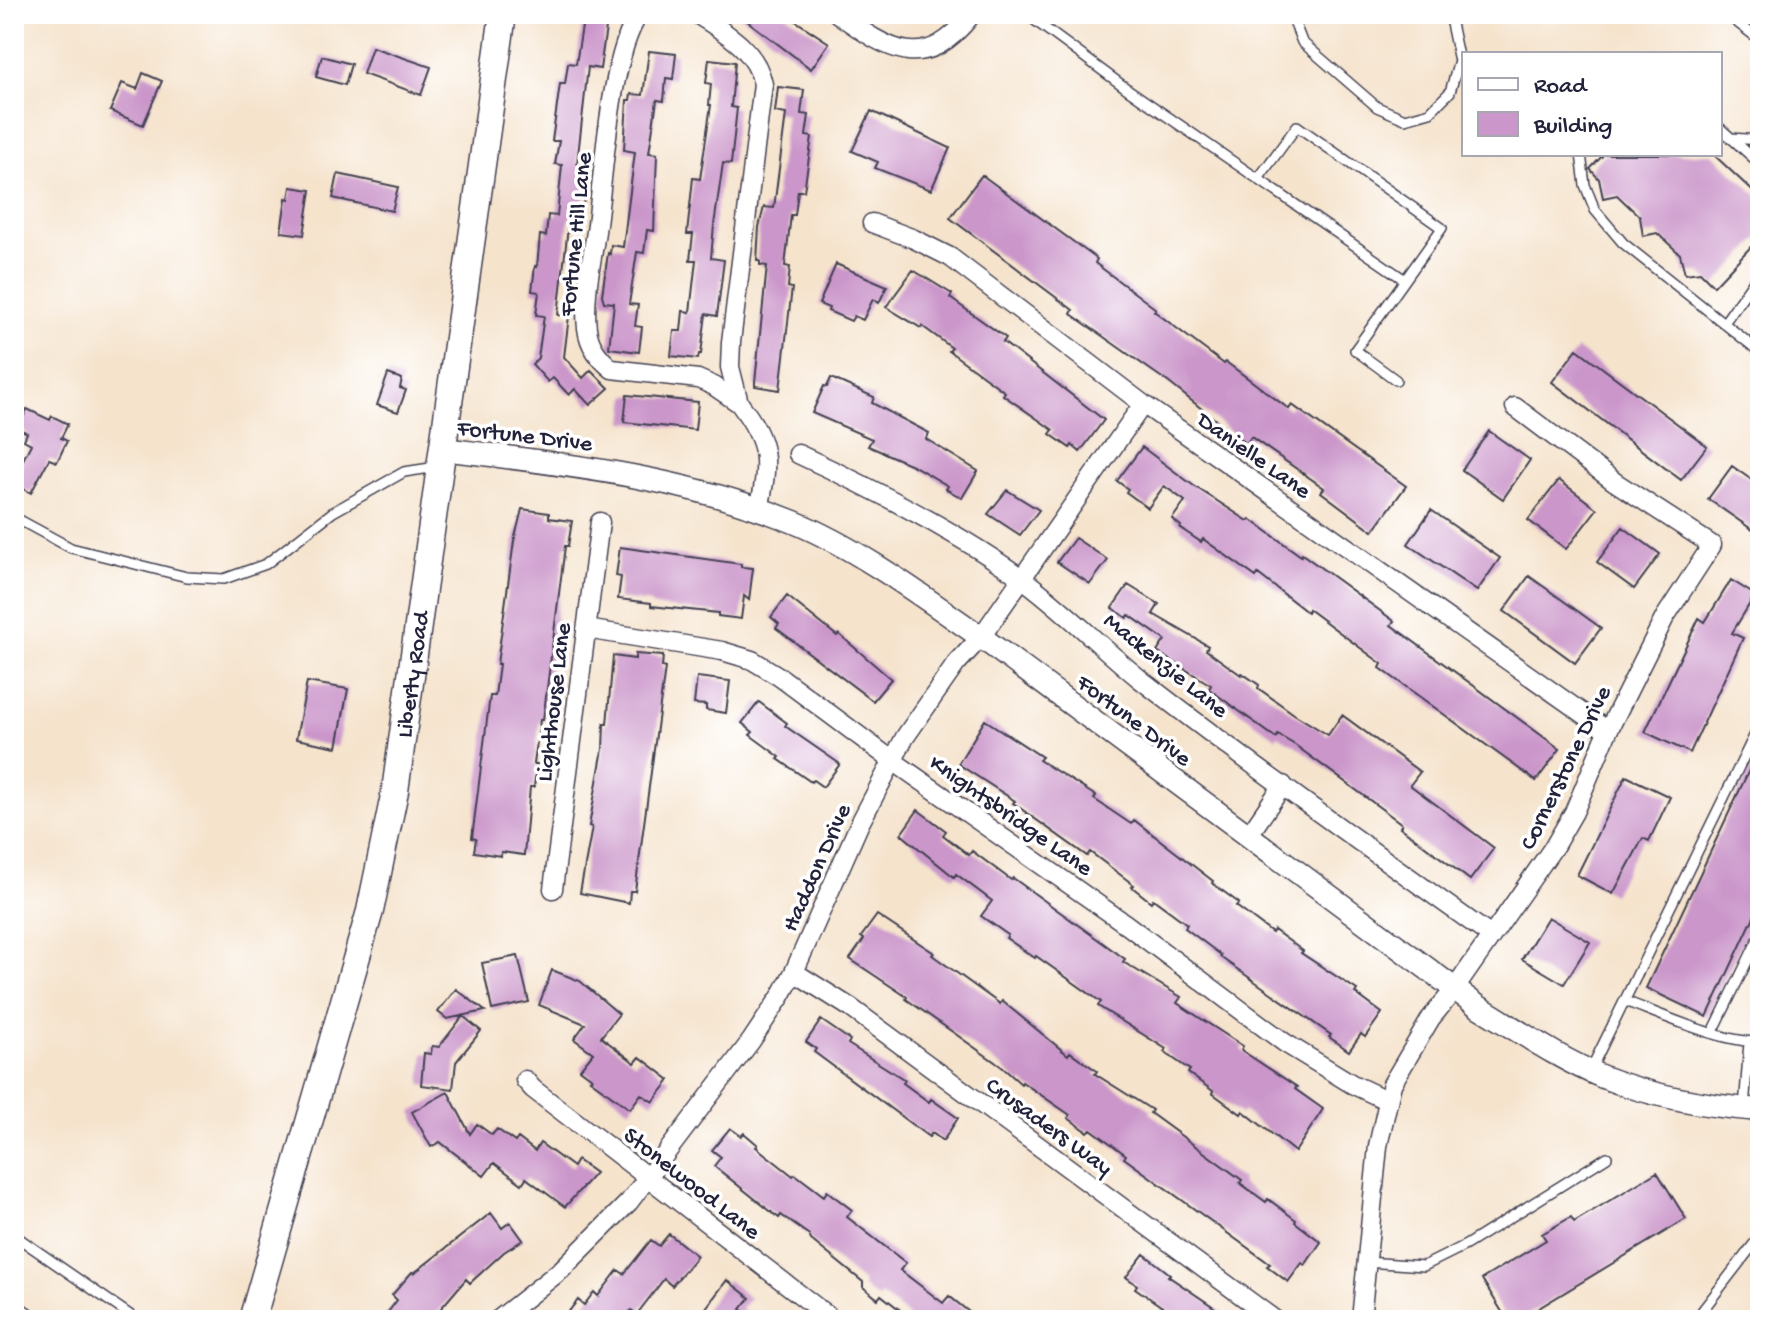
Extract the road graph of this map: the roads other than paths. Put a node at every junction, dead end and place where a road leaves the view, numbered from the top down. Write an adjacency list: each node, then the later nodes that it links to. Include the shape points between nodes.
1 (503, 14): 27 (main road, Liberty Road)
2 (639, 14): 23 (street, Fortune Hill Lane, via 621,57 613,99 587,328 592,347 612,369 698,379)
3 (697, 14): 23 (street, Fortune Hill Lane, via 752,55 763,84 731,342 730,367)
4 (838, 14): 5 (street, via 884,46 908,52 938,45)
5 (972, 14)
6 (1026, 14): 16 (lane)
7 (1291, 14): 8 (lane, via 1302,42 1377,107 1405,119 1430,112 1450,92 1459,61)
8 (1449, 14)
9 (1726, 14): 10 (lane)
10 (1760, 40)
11 (1722, 130): 12 (lane)
12 (1731, 138): 13 (lane); 15 (lane)
13 (1760, 140)
14 (1581, 156): 20 (lane, via 1595,210 1623,243)
15 (1760, 164)
16 (1258, 179): 19 (lane); 19 (lane, via 1297,126 1442,228)
17 (872, 223): 24 (street, Danielle Lane, via 950,257)
18 (1760, 272): 20 (lane)
19 (1405, 280): 22 (lane, via 1355,350)
20 (1724, 323): 21 (lane)
21 (1760, 352)
22 (1396, 380)
23 (739, 403): 28 (street, Fortune Hill Lane, via 761,437 765,458)
24 (1143, 404): 31 (street, Haddon Drive); 35 (street, Danielle Lane)
25 (1515, 407): 35 (street, Cornerstone Drive, via 1615,482 1712,545 1665,617)
26 (798, 454): 31 (street, Mackenzie Lane, via 953,535)
27 (441, 458): 28 (street, Fortune Drive, via 640,476); 29 (lane, via 404,472 333,512 266,564 224,579 187,577 71,548); 60 (main road, Liberty Road, via 384,854)
28 (759, 510): 33 (street, Fortune Drive, via 848,551)
29 (14, 517)
30 (600, 522): 32 (street, Lighthouse Lane)
31 (1022, 578): 33 (street, Haddon Drive); 37 (street, Mackenzie Lane, via 1139,678)
32 (586, 629): 36 (street, Knightsbridge Lane, via 752,660); 39 (street, Lighthouse Lane)
33 (981, 637): 36 (street, Haddon Drive, via 931,698); 38 (street, Fortune Drive)
34 (1760, 724): 44 (lane)
35 (1608, 731): 41 (street, Cornerstone Drive, via 1561,834)
36 (893, 761): 42 (street, Haddon Drive); 49 (street, Knightsbridge Lane, via 1285,1043)
37 (1283, 785): 38 (street); 41 (street, Mackenzie Lane)
38 (1248, 836): 43 (street, Fortune Drive)
39 (553, 889)
40 (1760, 935): 45 (lane)
41 (1491, 936): 43 (street, Cornerstone Drive)
42 (794, 972): 52 (street, Haddon Drive, via 751,1041); 63 (street, Crusaders Way, via 851,1008)
43 (1454, 990): 47 (street, Fortune Drive); 49 (street, Cornerstone Drive, via 1423,1031)
44 (1625, 1001): 45 (lane); 47 (lane)
45 (1713, 1032): 46 (lane)
46 (1755, 1042): 50 (lane)
47 (1590, 1071): 50 (street, Fortune Drive, via 1683,1102)
48 (525, 1080): 52 (street, Stonewood Lane)
49 (1386, 1100): 55 (street, Cornerstone Drive)
50 (1752, 1110)
51 (1607, 1157): 55 (lane, via 1424,1266)
52 (649, 1176): 57 (street, Stonewood Lane); 61 (street, Haddon Drive, via 609,1225)
53 (14, 1235): 59 (lane)
54 (1760, 1236): 65 (lane, via 1702,1311)
55 (1366, 1262): 64 (street, Cornerstone Drive)
56 (14, 1303): 58 (lane)
57 (812, 1314): 62 (street, Stonewood Lane)
58 (39, 1320)
59 (137, 1320)
60 (252, 1320)
61 (498, 1320)
62 (833, 1320)
63 (1275, 1320)
64 (1361, 1320)
65 (1713, 1320)

